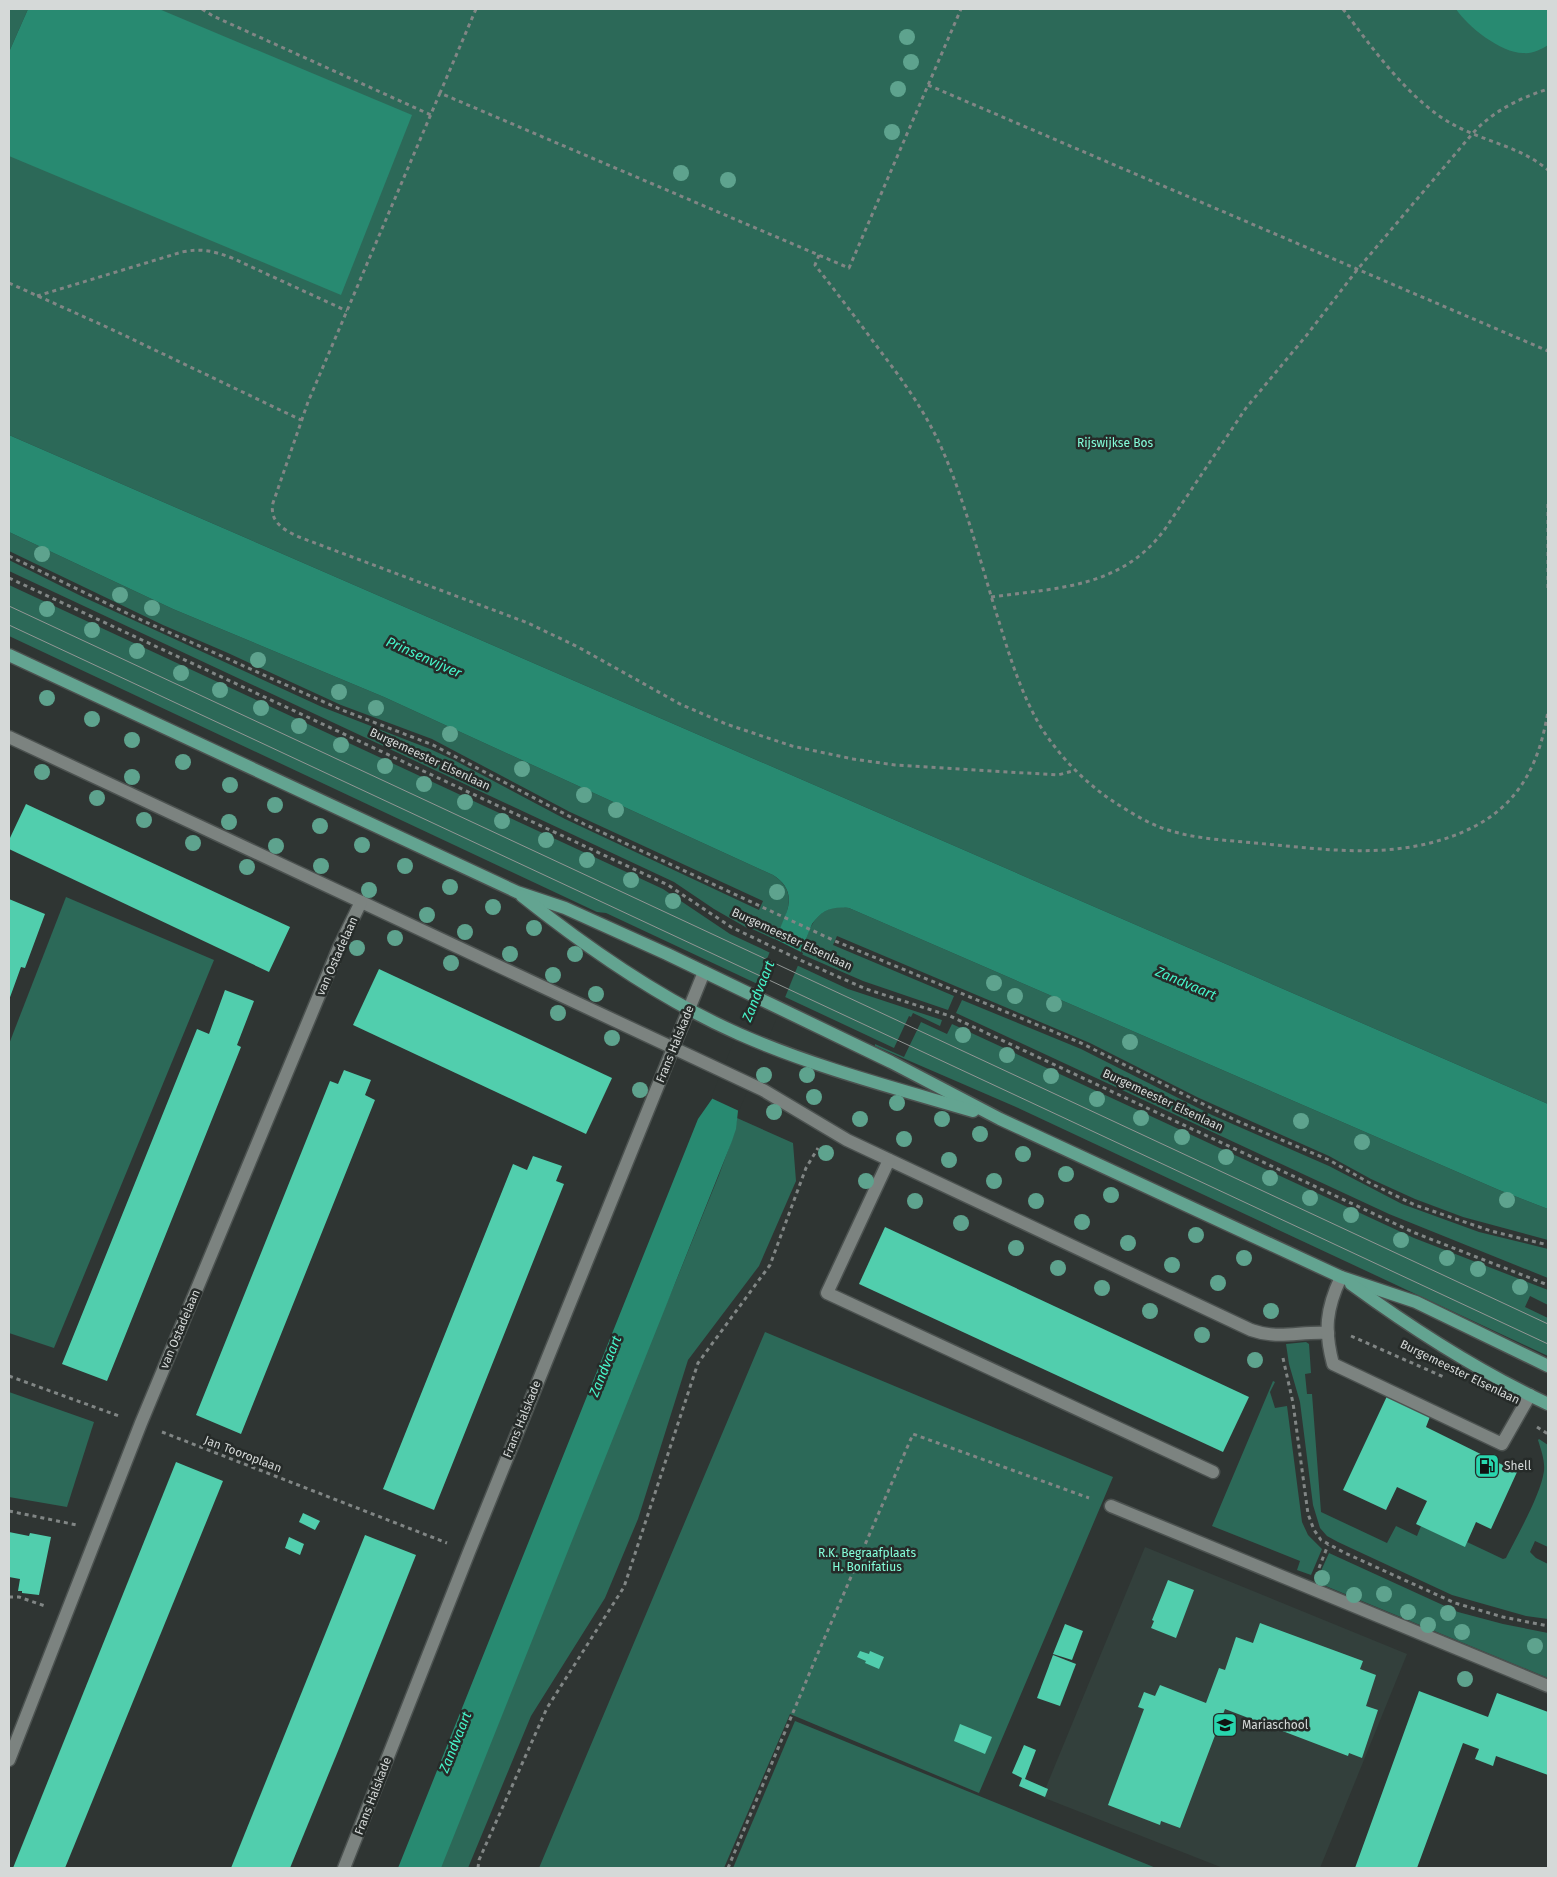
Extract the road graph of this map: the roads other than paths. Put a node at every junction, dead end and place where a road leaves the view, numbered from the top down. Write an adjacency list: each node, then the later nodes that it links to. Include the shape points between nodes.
1 (9, 655): 3 (main road, Burgemeester Elsenlaan)
2 (9, 737): 4 (street)
3 (517, 892): 5 (main road, Burgemeester Elsenlaan, via 589,918); 6 (main road, Burgemeester Elsenlaan, via 571,934)
4 (361, 902): 7 (street); 18 (street, van Ostadelaan, via 340,945 141,1423)
5 (704, 972): 6 (street, Frans Halskade); 8 (main road, Burgemeester Elsenlaan, via 890,1062)
6 (689, 1009): 7 (street, Frans Halskade); 8 (main road, Burgemeester Elsenlaan, via 765,1045 857,1077)
7 (673, 1048): 9 (street, via 784,1101 828,1130); 19 (street, Frans Halskade)
8 (1000, 1120): 10 (main road, Burgemeester Elsenlaan)
9 (889, 1160): 11 (street, via 1251,1330 1279,1336); 15 (street, via 827,1293)
10 (1340, 1277): 11 (street, via 1330,1303); 12 (main road, Burgemeester Elsenlaan, via 1416,1302); 13 (main road, Burgemeester Elsenlaan, via 1425,1336)
11 (1328, 1333): 13 (street, via 1333,1364 1502,1444)
12 (1548, 1366)
13 (1530, 1396): 14 (main road, Burgemeester Elsenlaan)
14 (1548, 1404)
15 (1213, 1472)
16 (1111, 1506): 17 (street)
17 (1548, 1686)
18 (9, 1760)
19 (344, 1868)

